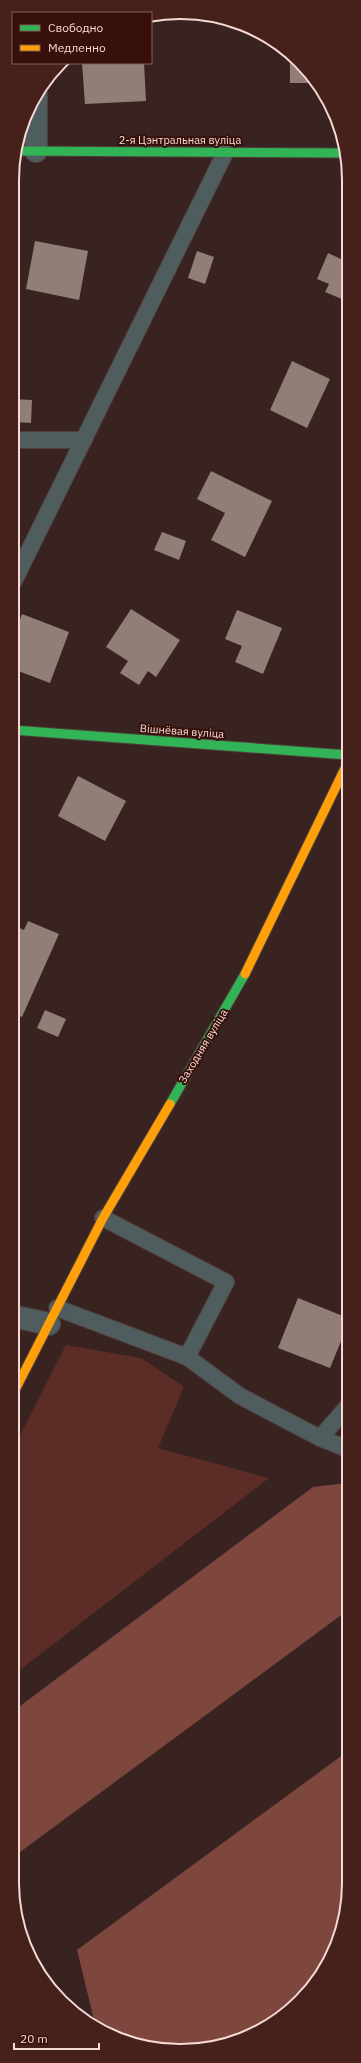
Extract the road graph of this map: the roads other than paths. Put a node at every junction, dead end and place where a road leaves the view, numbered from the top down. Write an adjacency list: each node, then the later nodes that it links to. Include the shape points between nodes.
1 (32, 117): 3 (street)
2 (339, 150): 4 (street, 2-я Цэнтральная вуліца)
3 (26, 151): 4 (street, 2-я Цэнтральная вуліца)
4 (225, 153): 6 (lane)
5 (19, 440): 6 (lane)
6 (84, 440): 7 (lane)
7 (19, 572)
8 (19, 730): 9 (street, Вішнёвая вуліца)
9 (342, 755)
10 (342, 774): 11 (street, Заходняя вуліца, via 246,973)
11 (103, 1218): 13 (street, Заходняя вуліца); 14 (lane, via 226,1282)
12 (19, 1316): 13 (street)
13 (53, 1316): 14 (lane); 15 (street, Заходняя вуліца)
14 (187, 1357): 17 (lane, via 240,1396)
15 (19, 1382)
16 (342, 1413): 17 (lane)
17 (320, 1438): 18 (lane)
18 (342, 1447)

